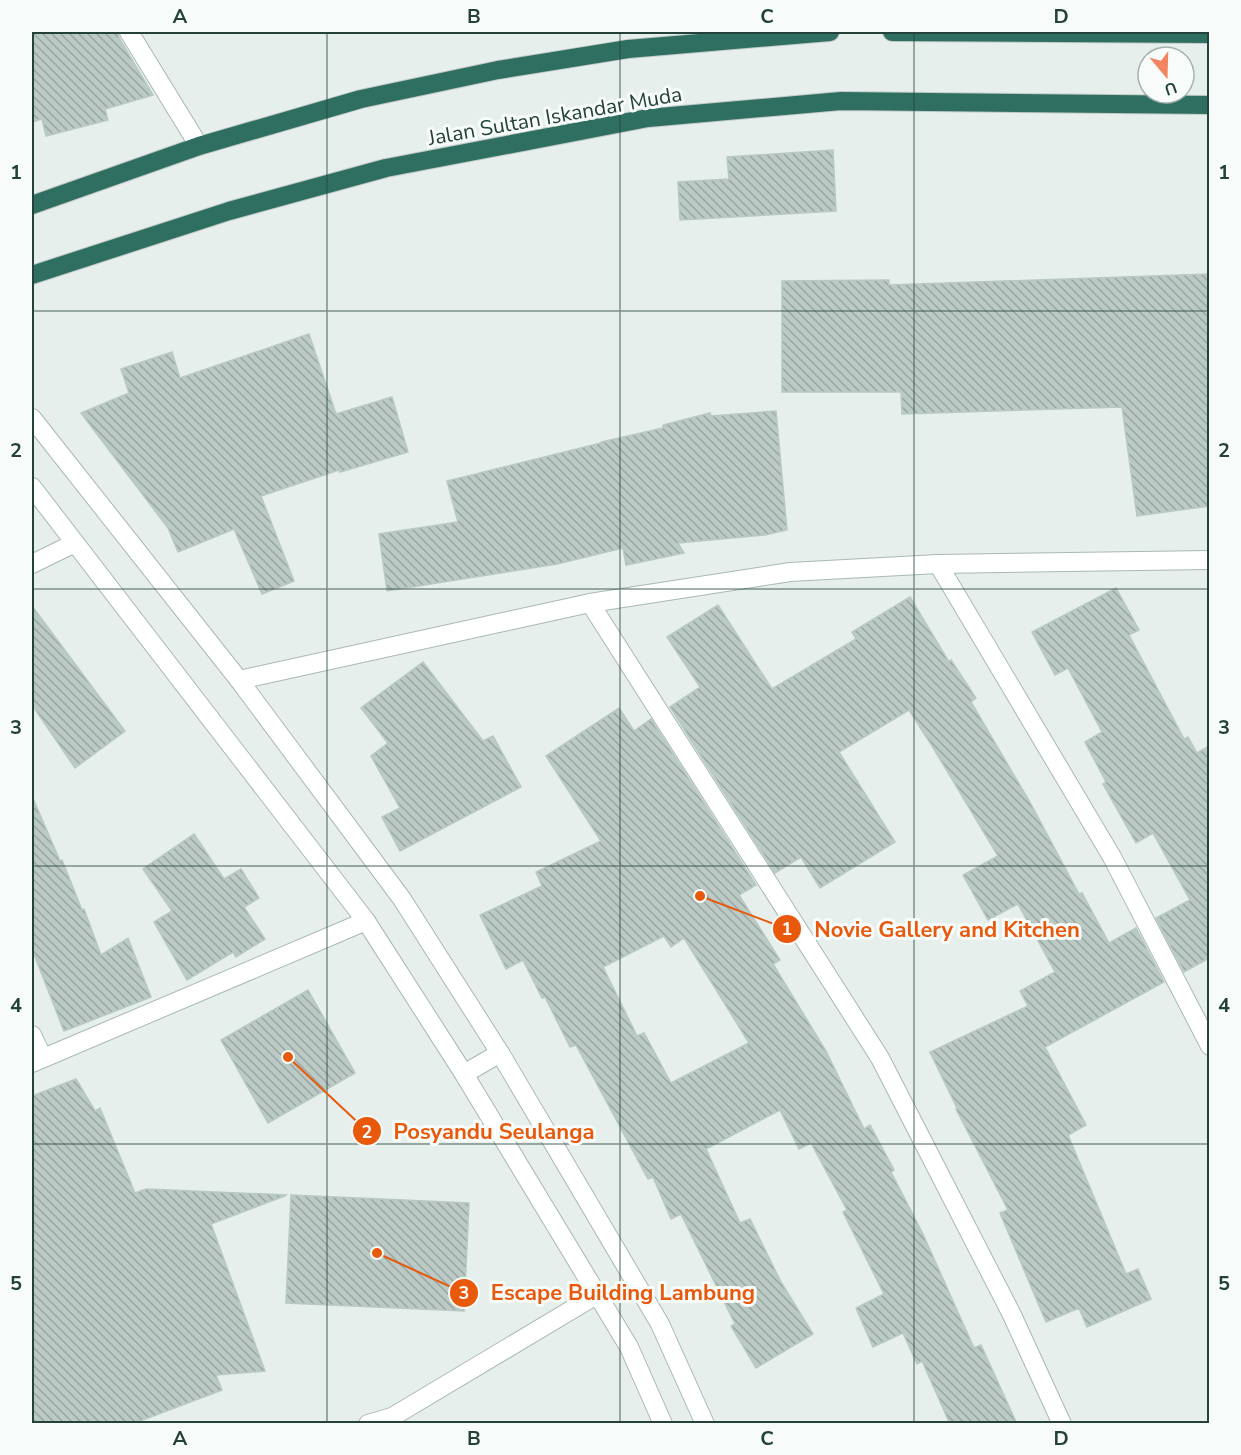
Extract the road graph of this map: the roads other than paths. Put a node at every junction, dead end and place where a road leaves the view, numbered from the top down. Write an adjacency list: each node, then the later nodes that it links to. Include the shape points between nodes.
1 (129, 32): 6 (street)
2 (830, 32): 6 (highway, via 628,49 498,70 361,99)
3 (892, 32): 4 (highway)
4 (1209, 34)
5 (1209, 105): 8 (highway, Jalan Sultan Iskandar Muda, via 841,101 648,118 386,168 229,211)
6 (199, 146): 7 (highway)
7 (32, 205)
8 (32, 275)
9 (32, 418): 16 (street)
10 (32, 487): 11 (street)
11 (75, 543): 13 (street); 17 (street)
12 (1209, 560): 14 (street)
13 (32, 564)
14 (938, 564): 15 (street, via 790,572); 19 (street, via 1112,857)
15 (590, 603): 16 (street); 27 (street, via 880,1058 1012,1315)
16 (239, 680): 20 (street, via 402,899)
17 (366, 921): 21 (street); 22 (street)
18 (32, 1035): 21 (street)
19 (1209, 1046)
20 (500, 1053): 22 (street); 26 (street, via 660,1324)
21 (37, 1060)
22 (465, 1074): 23 (street)
23 (598, 1294): 24 (street, via 392,1417); 25 (street, via 629,1347)
24 (368, 1424)
25 (663, 1424)
26 (705, 1424)
27 (1062, 1424)

